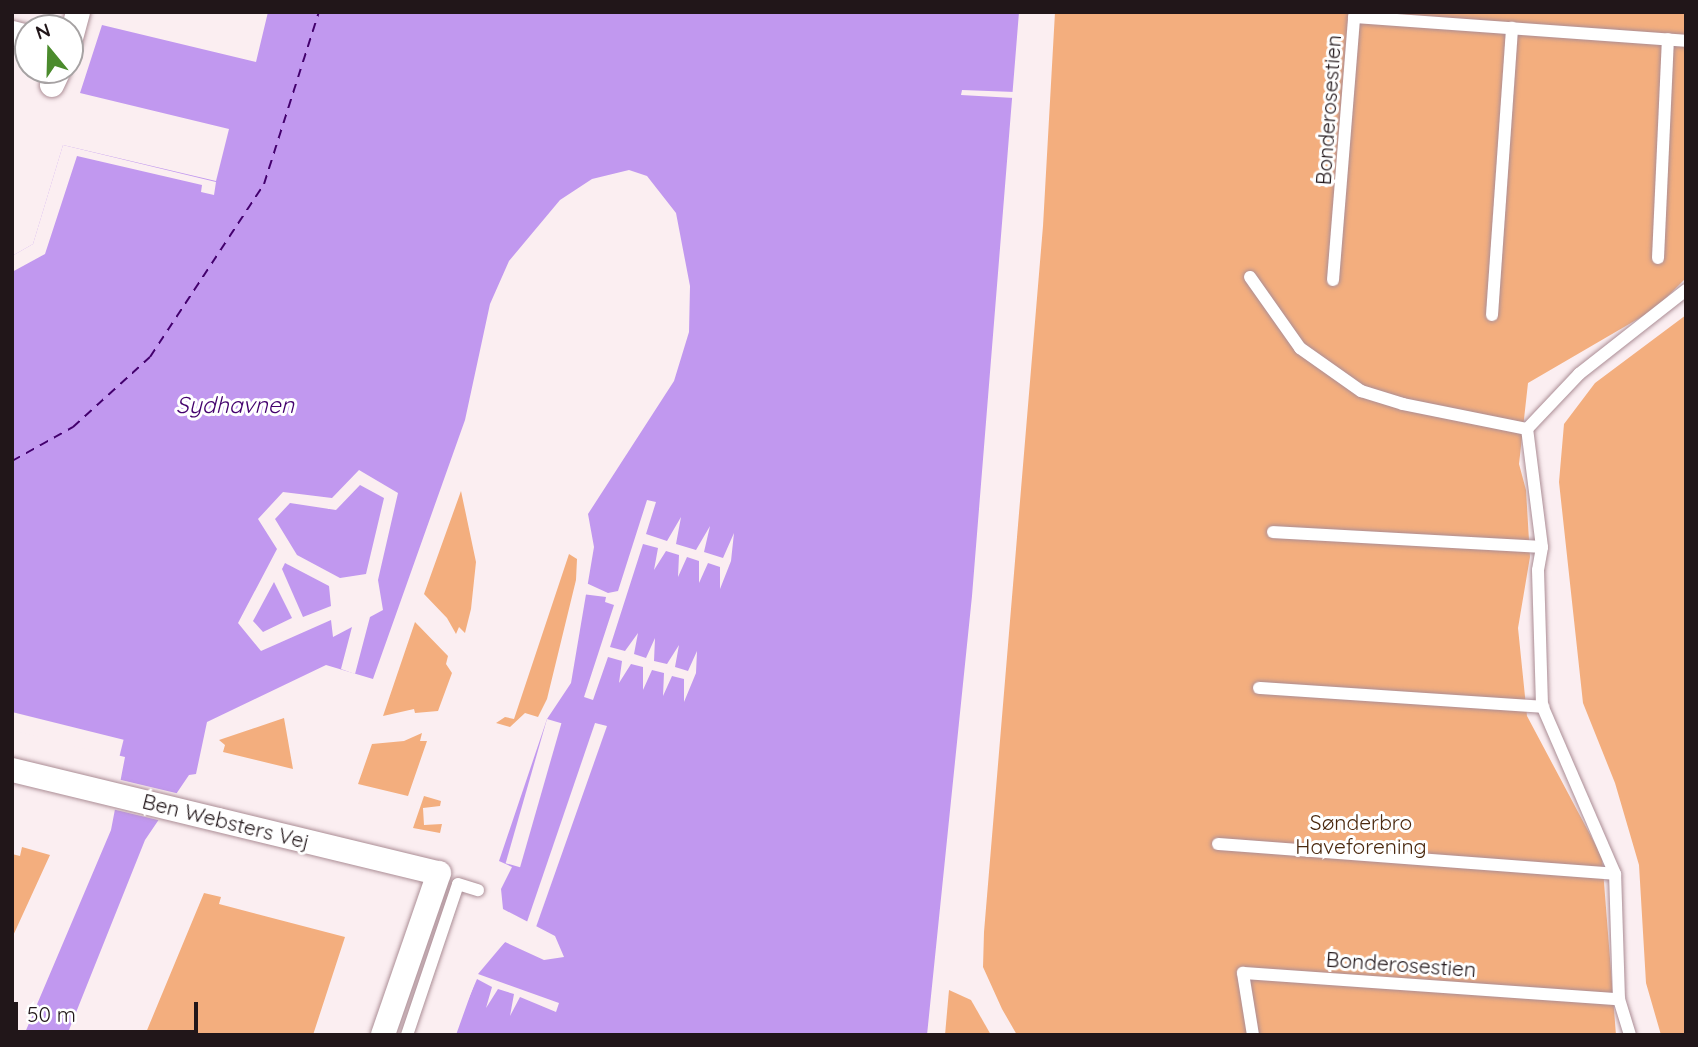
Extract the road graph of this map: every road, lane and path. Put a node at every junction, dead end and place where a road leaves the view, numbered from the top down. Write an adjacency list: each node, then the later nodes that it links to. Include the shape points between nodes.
1 (1512, 28): 2 (lane, Bonderosestien); 6 (lane, Bonderosestien, via 1354,17); 8 (lane)
2 (1668, 39): 3 (lane, Bonderosestien); 4 (lane)
3 (1686, 41)
4 (1658, 258)
5 (1250, 277): 9 (lane, via 1300,348 1361,391)
6 (1334, 281)
7 (1686, 290): 9 (lane, via 1579,374)
8 (1492, 315)
9 (1527, 429): 11 (lane)
10 (1273, 532): 11 (lane)
11 (1542, 547): 13 (lane, via 1539,666)
12 (1259, 688): 13 (lane)
13 (1543, 707): 16 (lane)
14 (12, 770): 19 (street, Ben Websters Vej, via 439,873)
15 (1218, 844): 16 (lane)
16 (1615, 874): 18 (lane)
17 (478, 890): 20 (lane, via 458,884)
18 (1619, 999): 21 (lane, Bonderosestien, via 1243,973); 22 (lane)
19 (383, 1035)
20 (407, 1035)
21 (1253, 1035)
22 (1630, 1035)

